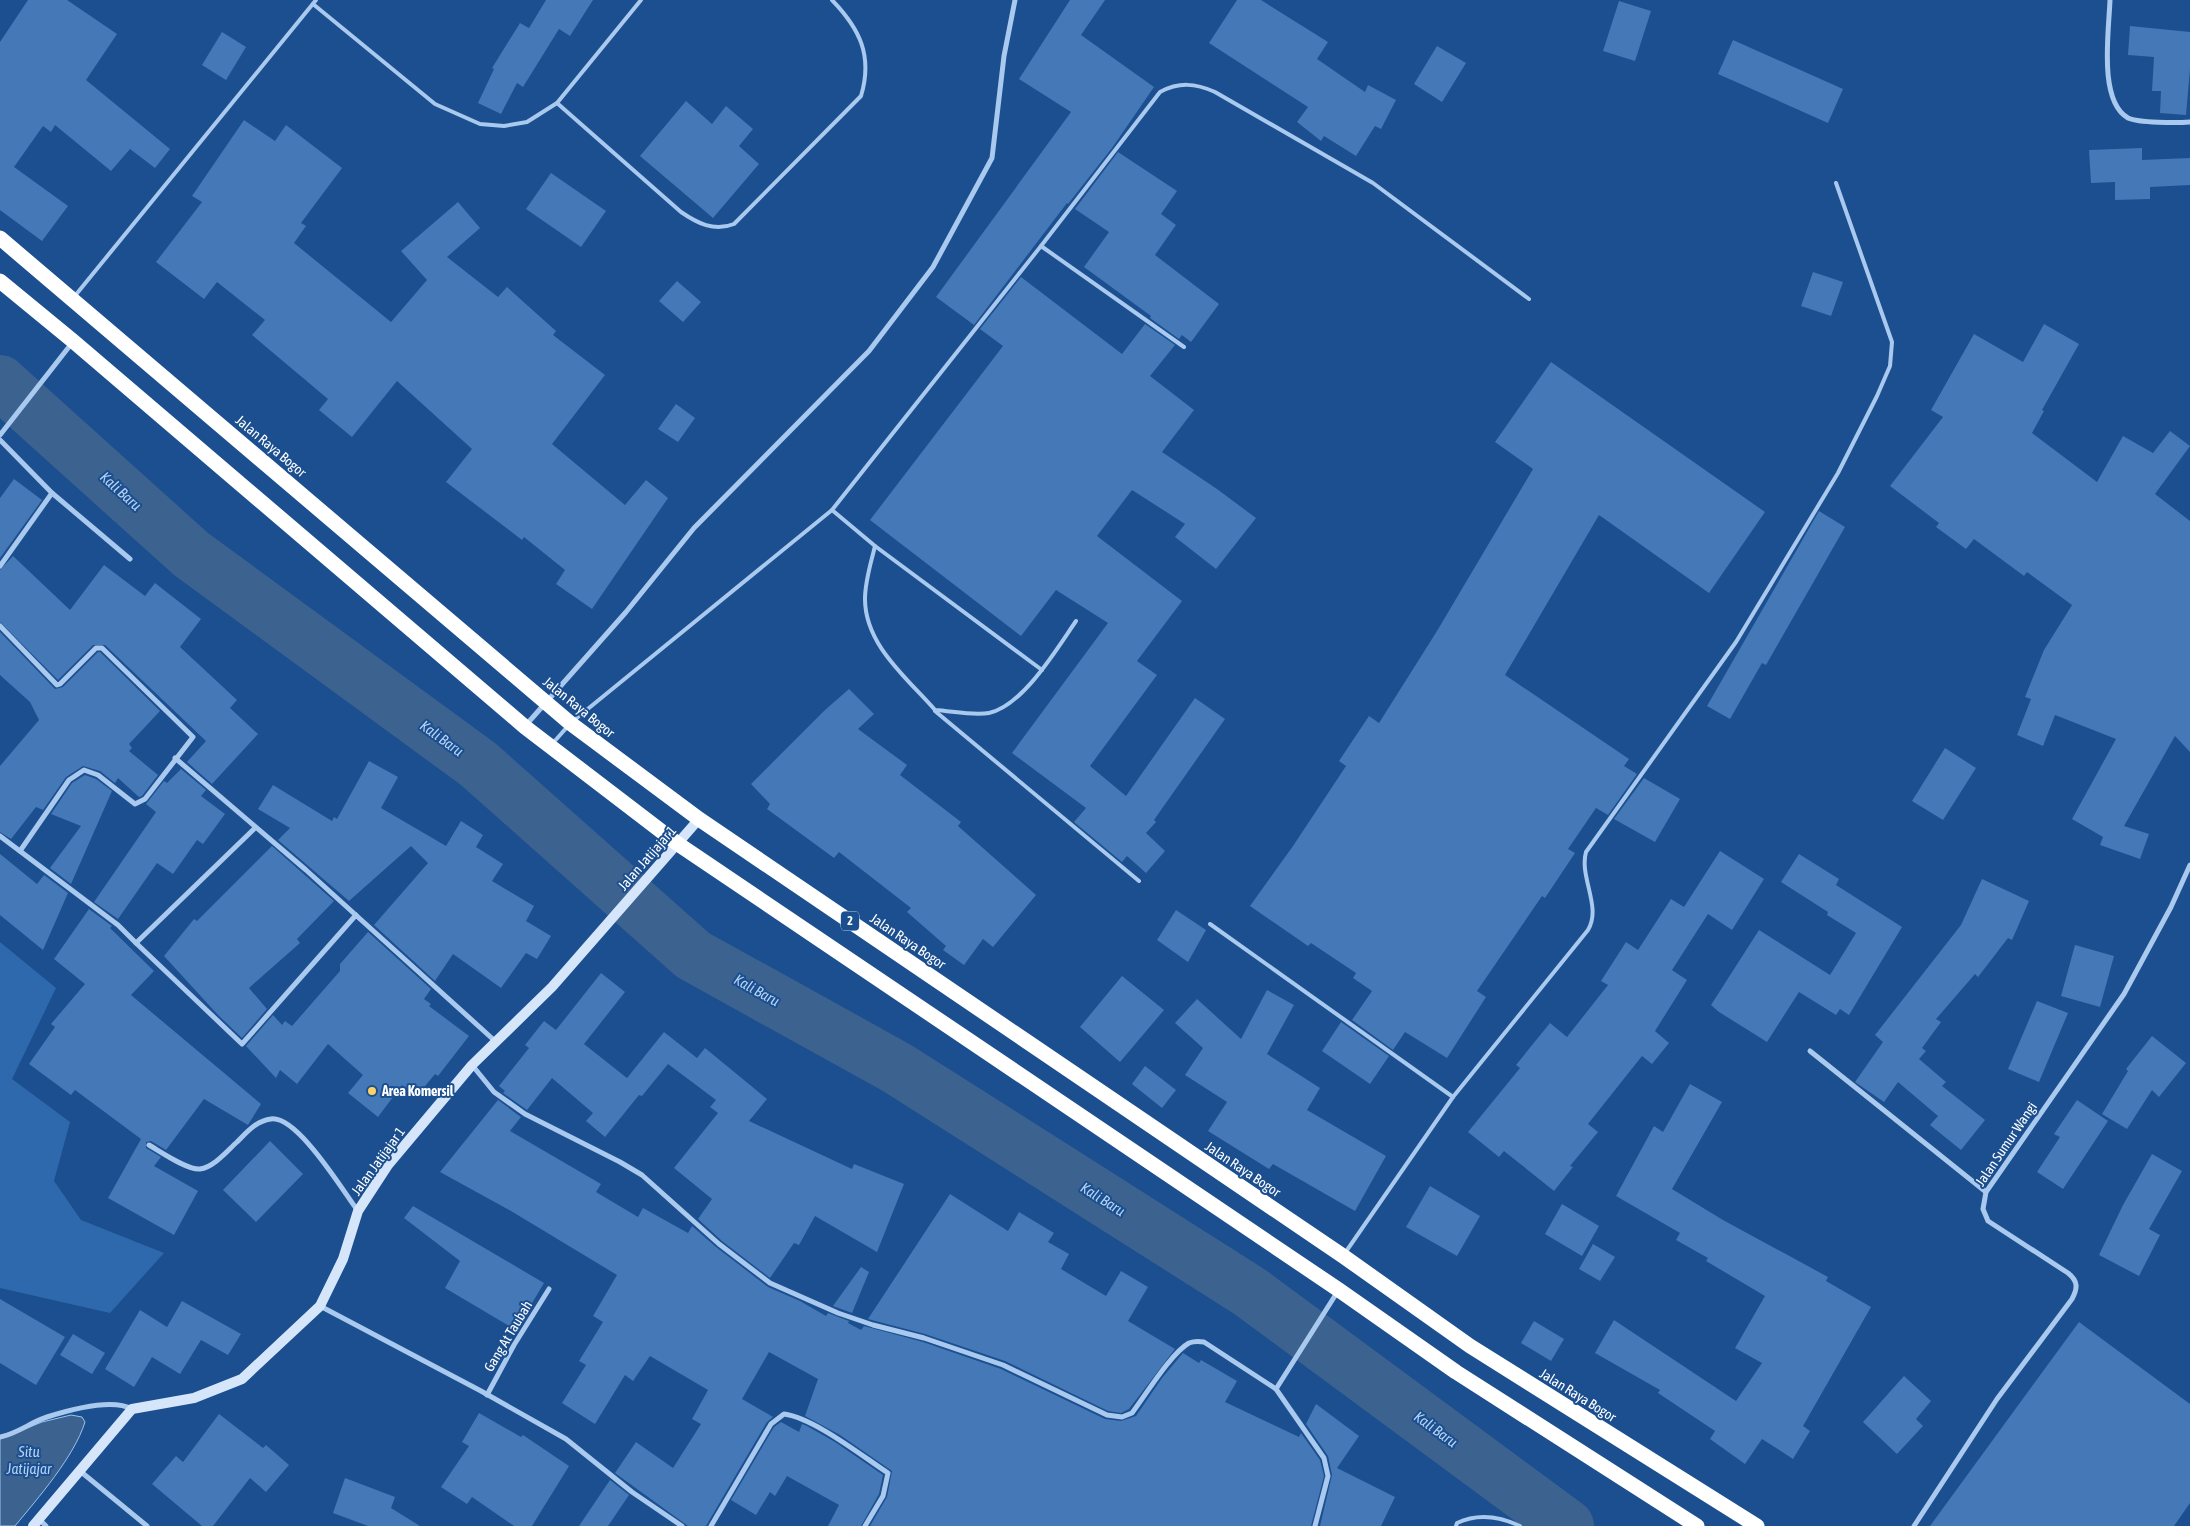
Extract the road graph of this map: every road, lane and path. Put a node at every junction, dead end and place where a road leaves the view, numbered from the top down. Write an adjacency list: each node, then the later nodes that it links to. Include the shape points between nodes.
1 (641, 0): 6 (lane)
2 (832, 0): 6 (lane, via 850,18 861,42 866,79 860,96 734,224 707,225 681,212)
3 (1015, 0): 26 (street, via 1004,56 992,158 933,267 869,351 694,528 626,612)
4 (2110, 0): 7 (street, via 2108,84 2117,106 2129,118)
5 (314, 2): 6 (lane, via 434,104 480,124 504,126 527,122); 12 (lane)
6 (557, 103)
7 (2190, 122)
8 (1836, 184): 45 (lane, via 1892,342 1887,374 1838,473 1736,642 1585,855 1593,917 1590,927)
9 (0, 238): 12 (highway, Jalan Raya Bogor / 2)
10 (1041, 246): 13 (lane, via 1160,92 1176,85 1194,84 1215,92 1373,183); 15 (lane); 19 (lane)
11 (0, 282): 14 (highway, 2)
12 (73, 299): 26 (highway, Jalan Raya Bogor / 2)
13 (1528, 299)
14 (73, 341): 16 (street); 29 (highway, 2)
15 (1184, 347)
16 (0, 434)
17 (0, 440): 18 (street)
18 (52, 493): 21 (street); 22 (street)
19 (832, 510): 20 (lane); 28 (lane)
20 (875, 546): 25 (lane); 27 (lane, via 865,599 871,632 880,647)
21 (130, 559)
22 (0, 566)
23 (1076, 621): 25 (lane)
24 (0, 626): 31 (street, via 57,685 96,648 105,650 193,737)
25 (1042, 670): 27 (lane, via 1027,688 990,713)
26 (545, 702): 28 (highway, Jalan Raya Bogor / 2); 29 (street)
27 (935, 710): 38 (lane)
28 (570, 723): 30 (lane); 32 (highway, Jalan Raya Bogor / 2)
29 (525, 727): 30 (highway, 2)
30 (550, 747): 35 (highway, 2)
31 (175, 758): 33 (street); 36 (street, via 145,799 135,804 98,775 84,770 69,780)
32 (699, 818): 35 (street, Jalan Jatijajar 1); 49 (highway, Jalan Raya Bogor / 2)
33 (255, 828): 39 (street); 41 (street)
34 (0, 836): 36 (street)
35 (678, 844): 42 (street, Jalan Jatijajar 1, via 552,987); 51 (highway, 2)
36 (20, 851): 41 (street, via 118,925)
37 (2190, 865): 47 (street, Jalan Sumur Wangi, via 2124,994)
38 (1139, 881)
39 (356, 916): 41 (street, via 242,1044); 42 (street)
40 (1210, 924): 45 (lane)
41 (136, 943)
42 (495, 1041): 44 (street, Jalan Jatijajar 1)
43 (1810, 1051): 47 (street)
44 (472, 1065): 48 (street, Jalan Jatijajar 1, via 388,1165); 53 (street, via 494,1092 525,1114 642,1175 719,1244 770,1283 838,1313 1003,1365 1115,1417 1132,1413 1175,1356 1187,1344 1196,1341 1204,1342)
45 (1453, 1097): 49 (lane)
46 (149, 1145): 48 (street, via 186,1166 200,1169 213,1164 257,1123 273,1119 289,1125 304,1137)
47 (1986, 1192): 68 (street, Jalan Sumur Wangi, via 1983,1209 1988,1221 2068,1273 2074,1278 2077,1290 1998,1399)
48 (358, 1211): 52 (street, Jalan Jatijajar 1, via 343,1259)
49 (1343, 1256): 67 (highway, Jalan Raya Bogor / 2, via 1470,1346)
50 (549, 1289): 54 (street, Gang At Taubah)
51 (1339, 1290): 53 (street); 66 (highway, 2, via 1456,1372)
52 (320, 1306): 54 (street); 55 (street, Jalan Jatijajar 1, via 242,1379 194,1398)
53 (1276, 1389): 63 (street, via 1324,1458 1328,1476)
54 (487, 1395): 60 (street, via 566,1439 632,1492)
55 (132, 1409): 56 (street, via 123,1404 98,1405 47,1417); 57 (street)
56 (0, 1436)
57 (79, 1471): 58 (street); 59 (street)
58 (39, 1523)
59 (147, 1526)
60 (682, 1526)
61 (711, 1526): 62 (street, via 771,1424 784,1414 818,1428 888,1473 882,1496)
62 (865, 1526)
63 (1315, 1526)
64 (1456, 1526): 65 (lane, via 1468,1518 1489,1516)
65 (1520, 1526)
66 (1697, 1526)
67 (1757, 1526)
68 (1914, 1526)

